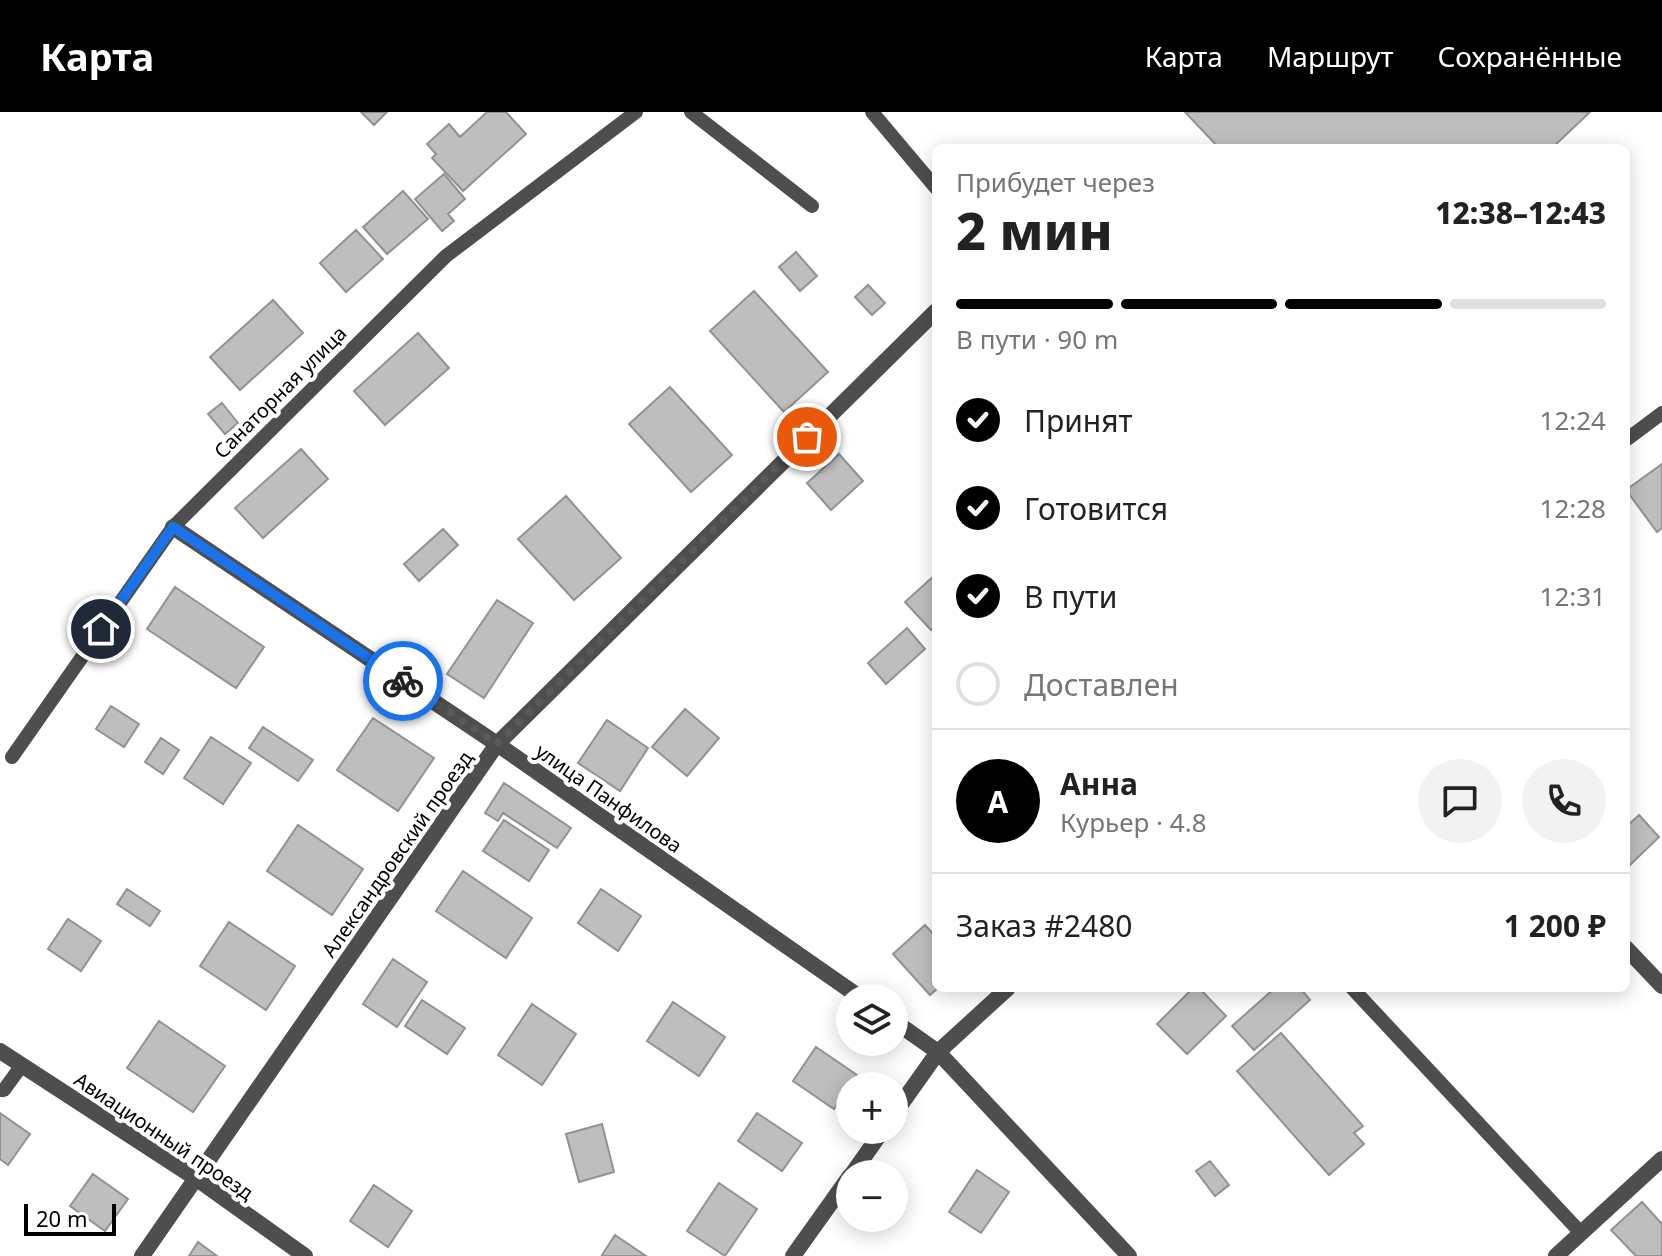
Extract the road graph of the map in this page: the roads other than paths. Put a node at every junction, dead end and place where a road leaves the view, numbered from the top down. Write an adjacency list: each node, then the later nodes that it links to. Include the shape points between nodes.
1 (636, 112): 9 (lane, Санаторная улица, via 446,256)
2 (691, 112): 5 (lane)
3 (872, 112): 4 (lane)
4 (932, 183)
5 (812, 206)
6 (932, 315): 10 (street, Александровский проезд)
7 (1662, 413): 8 (lane)
8 (1630, 437)
9 (173, 527): 10 (street, улица Панфилова); 11 (lane, Санаторная улица)
10 (497, 744): 13 (street, улица Панфилова); 24 (street, Александровский проезд)
11 (12, 757)
12 (1630, 952): 14 (street)
13 (841, 984)
14 (1662, 986)
15 (1004, 992): 19 (street)
16 (1356, 992): 26 (lane)
17 (908, 1031): 19 (street)
18 (0, 1051): 20 (street, Авиационный проезд)
19 (938, 1052): 22 (street); 30 (street)
20 (22, 1065): 21 (lane); 24 (street, Авиационный проезд)
21 (0, 1090)
22 (908, 1094)
23 (1662, 1159): 26 (street)
24 (197, 1179): 27 (street, Александровский проезд); 28 (street, Авиационный проезд)
25 (836, 1196): 29 (street)
26 (1581, 1233): 31 (street)
27 (142, 1256)
28 (305, 1256)
29 (793, 1256)
30 (1129, 1256)
31 (1556, 1256)

